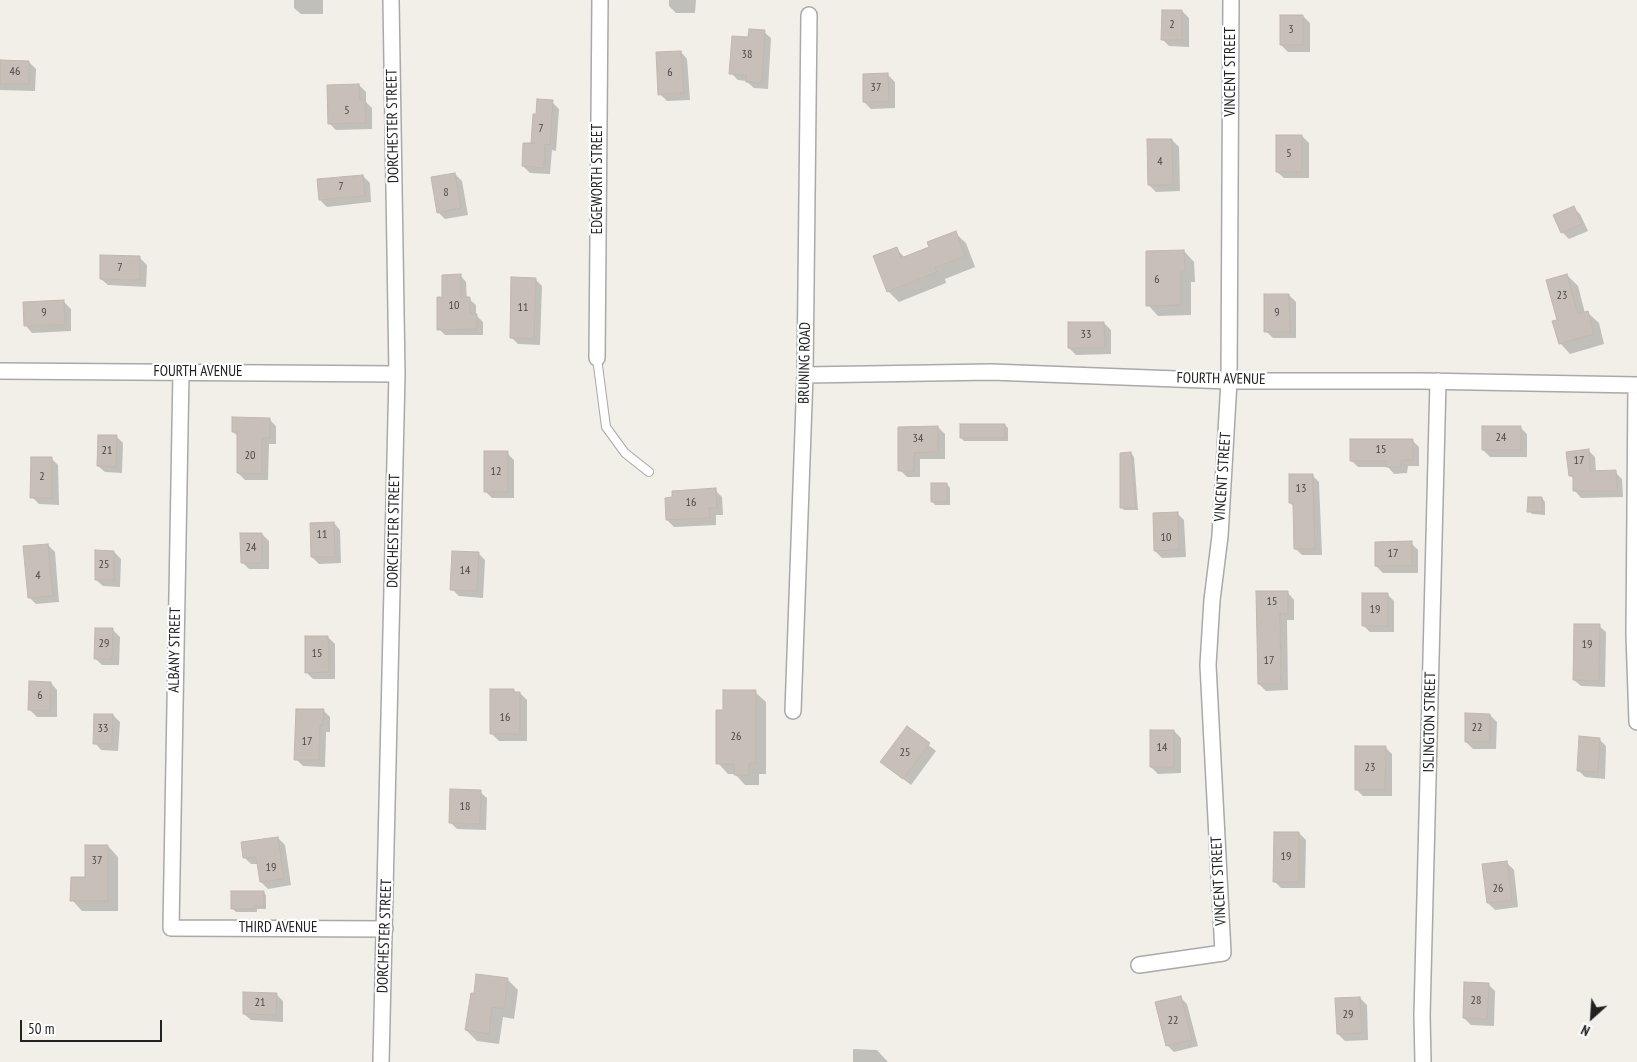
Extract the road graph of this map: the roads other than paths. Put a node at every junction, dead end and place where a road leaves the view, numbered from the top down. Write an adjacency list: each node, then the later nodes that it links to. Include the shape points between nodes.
1 (391, 0): 8 (street, DORCHESTER STREET)
2 (600, 0): 5 (street, EDGEWORTH STREET)
3 (1231, 0): 10 (street, VINCENT STREET)
4 (809, 15): 9 (street, BRUNING ROAD)
5 (597, 358): 13 (lane, via 606,427 625,453)
6 (0, 371): 7 (street, FOURTH AVENUE)
7 (181, 372): 8 (street, FOURTH AVENUE); 16 (street, ALBANY STREET)
8 (397, 374): 17 (street, DORCHESTER STREET)
9 (805, 375): 10 (street, FOURTH AVENUE, via 991,372); 14 (street, BRUNING ROAD)
10 (1229, 380): 11 (street, FOURTH AVENUE); 18 (street, VINCENT STREET, via 1220,536 1208,664 1223,954)
11 (1438, 381): 12 (street, FOURTH AVENUE); 20 (street, ISLINGTON STREET)
12 (1637, 385): 15 (street, via 1634,634)
13 (649, 472)
14 (793, 711)
15 (1637, 722)
16 (171, 928): 17 (street, THIRD AVENUE)
17 (385, 929): 19 (street, DORCHESTER STREET)
18 (1138, 965)
19 (381, 1062)
20 (1423, 1062)

